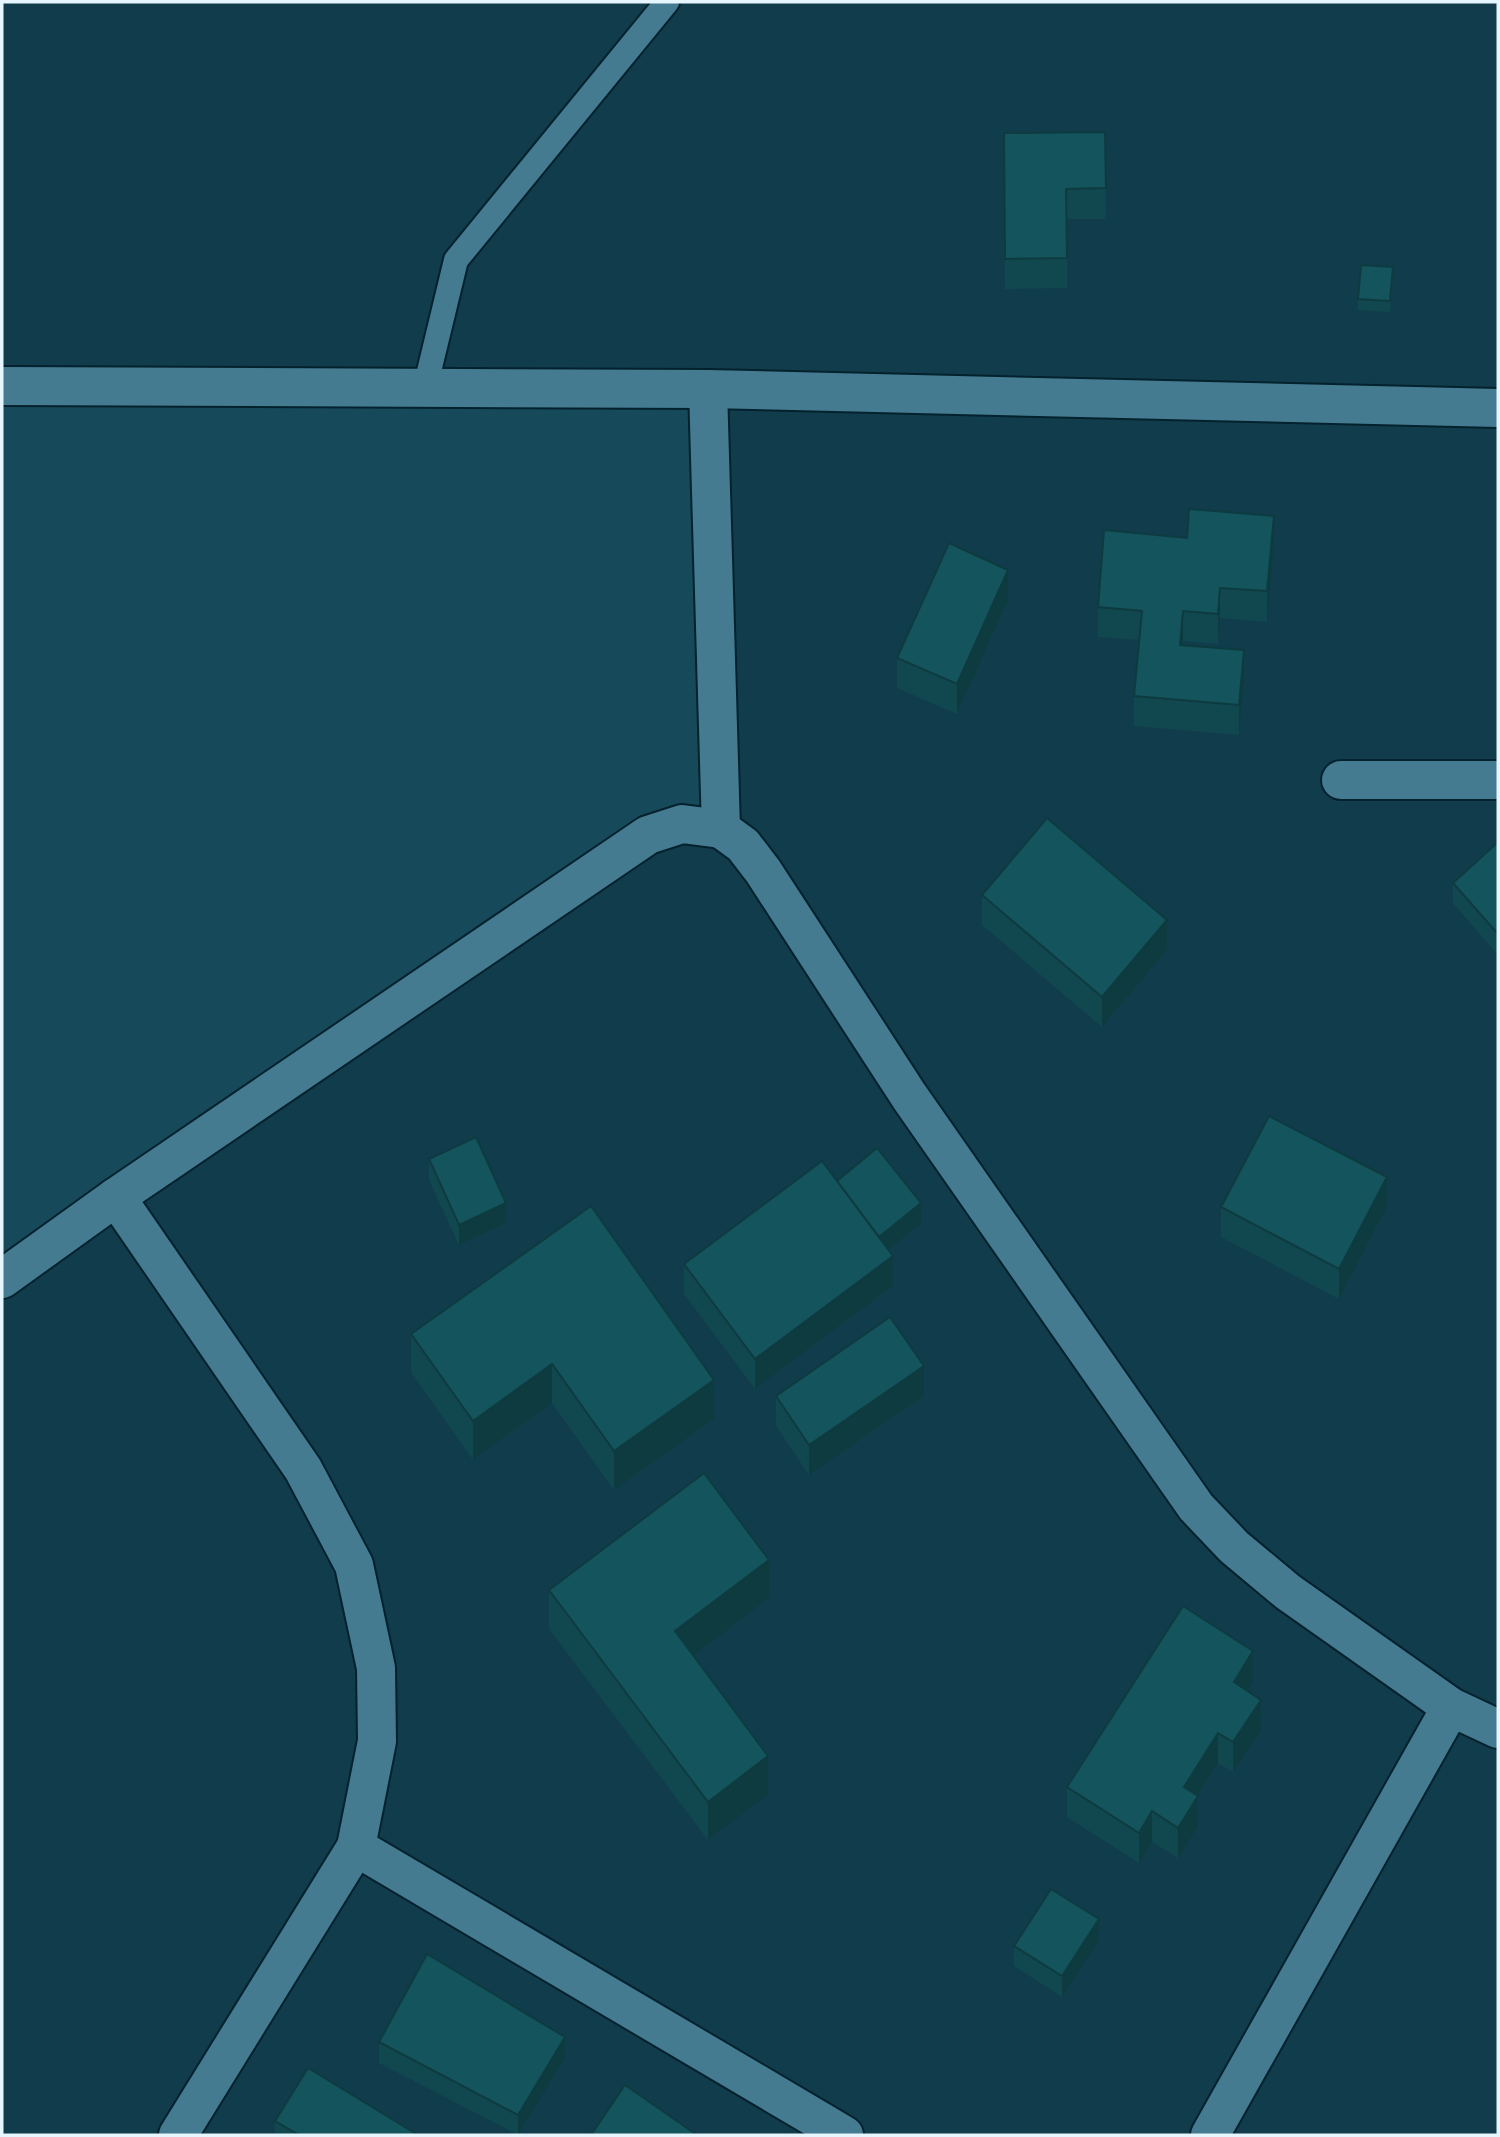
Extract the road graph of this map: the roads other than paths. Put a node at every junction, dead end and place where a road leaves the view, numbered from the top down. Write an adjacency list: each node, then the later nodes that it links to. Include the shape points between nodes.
1 (667, 2): 3 (lane, via 456,260)
2 (2, 386): 3 (street)
3 (425, 388): 4 (street)
4 (708, 389): 5 (street); 8 (street)
5 (1498, 408)
6 (1340, 780): 7 (street)
7 (1498, 780)
8 (721, 830): 9 (street, via 682,824 648,835); 11 (street, via 743,845 763,871 917,1108 1196,1507 1234,1547 1288,1592)
9 (116, 1197): 10 (street); 13 (street, via 303,1469 354,1565 376,1668 377,1741)
10 (2, 1279)
11 (1451, 1707): 12 (street); 16 (street)
12 (1498, 1729)
13 (356, 1847): 14 (street); 15 (street)
14 (829, 2132)
15 (178, 2135)
16 (1210, 2135)

